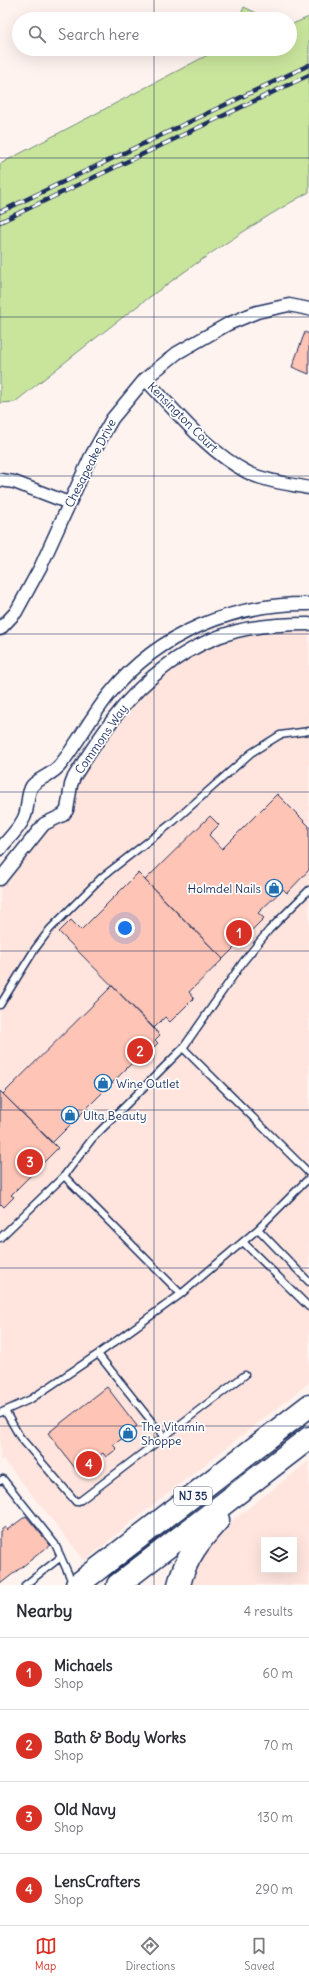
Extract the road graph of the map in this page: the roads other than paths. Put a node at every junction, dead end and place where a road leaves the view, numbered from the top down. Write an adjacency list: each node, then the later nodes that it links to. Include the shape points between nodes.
1 (309, 309): 2 (street, Chesapeake Drive, via 289,305 257,312 228,324 177,353)
2 (145, 379): 4 (street, Kensington Court, via 215,451 248,473); 5 (street, Chesapeake Drive, via 112,419)
3 (0, 480): 5 (street, via 14,482)
4 (309, 488)
5 (69, 503): 8 (street, Chesapeake Drive, via 41,566 16,612)
6 (309, 604): 10 (street, Commons Way, via 261,607 218,617 152,652 112,691 56,770 31,788 24,820)
7 (309, 624): 11 (street, Commons Way, via 262,626 236,631 185,654 163,668 115,717 74,777 68,810 44,824)
8 (0, 629)
9 (309, 730): 13 (lane, via 280,736 251,753 173,822 102,877 50,929)
10 (0, 849)
11 (0, 879)
12 (309, 890): 14 (lane, via 269,930 237,970)
13 (0, 1005)
14 (184, 1048): 15 (lane); 16 (lane, via 92,1139)
15 (309, 1173)
16 (64, 1176): 19 (lane); 22 (lane)
17 (309, 1178): 18 (lane)
18 (258, 1229): 20 (lane); 21 (lane)
19 (0, 1238)
20 (242, 1242): 22 (lane); 23 (lane)
21 (309, 1282)
22 (181, 1294): 24 (lane)
23 (309, 1307)
24 (98, 1354): 27 (lane, via 31,1399); 28 (lane)
25 (245, 1375): 28 (lane)
26 (309, 1406): 35 (highway, NJ 35)
27 (3, 1412): 28 (lane, via 20,1437 76,1502)
28 (164, 1437)
29 (309, 1438): 30 (highway, NJ 35)
30 (274, 1466): 36 (highway, NJ 35); 37 (highway, via 227,1508 193,1549)
31 (0, 1481): 32 (lane, via 3,1479 50,1538)
32 (61, 1557): 33 (lane); 34 (lane)
33 (25, 1585)
34 (73, 1585)
35 (77, 1585)
36 (118, 1585)
37 (179, 1585)

